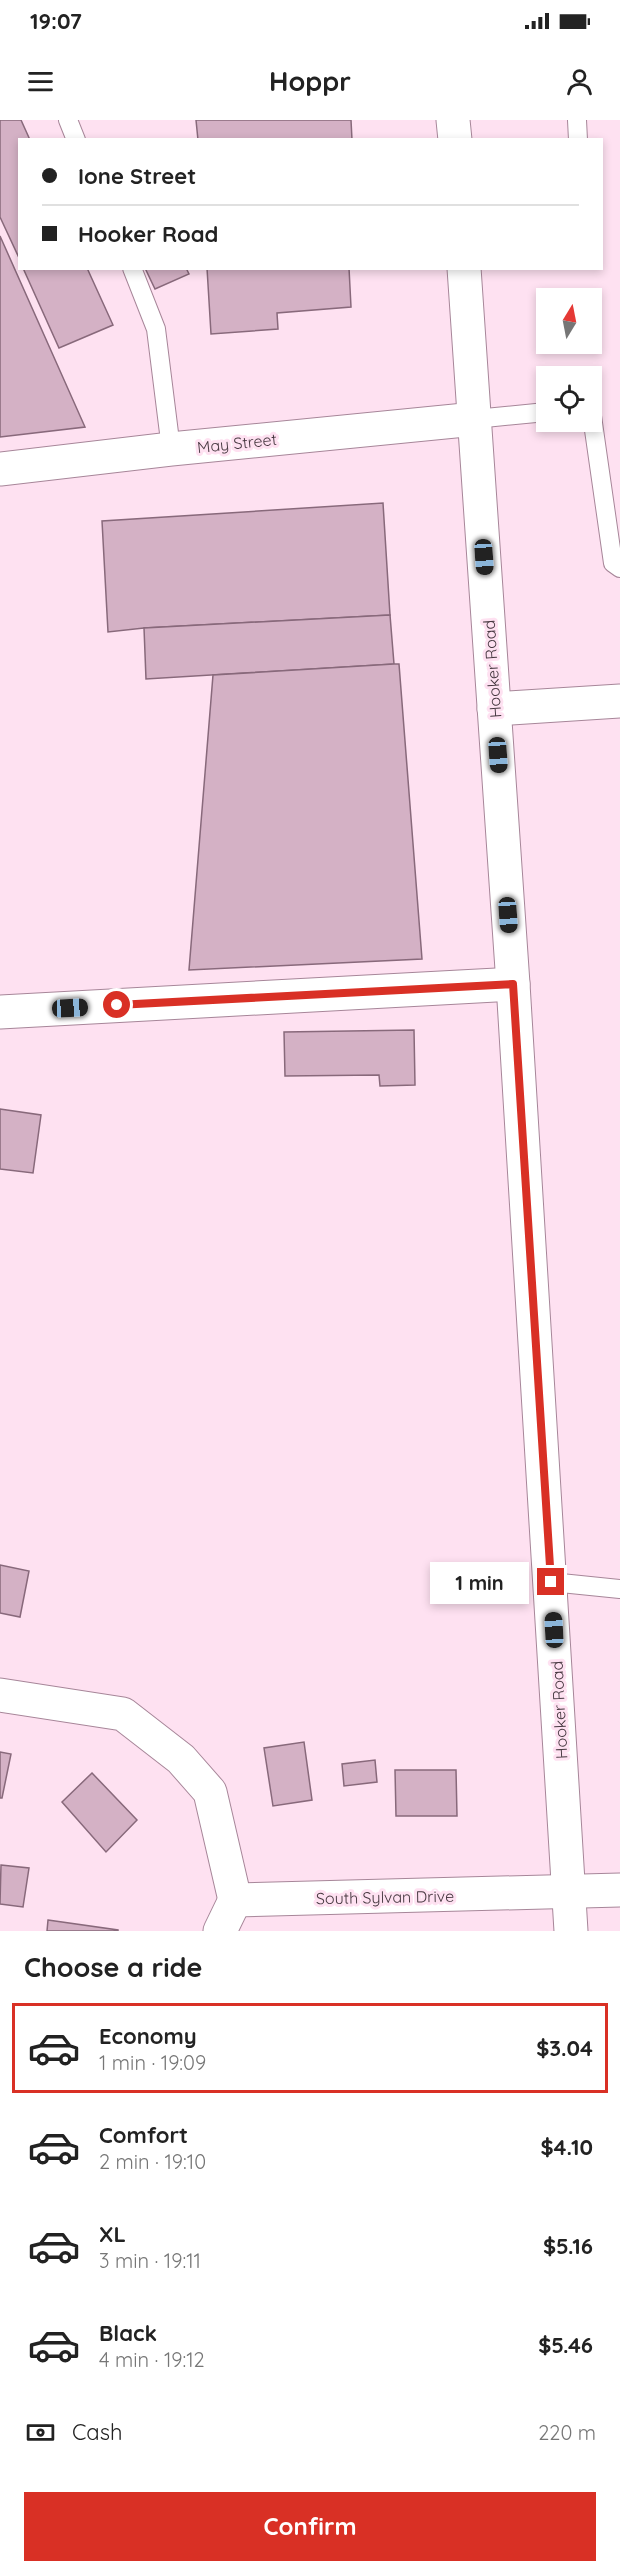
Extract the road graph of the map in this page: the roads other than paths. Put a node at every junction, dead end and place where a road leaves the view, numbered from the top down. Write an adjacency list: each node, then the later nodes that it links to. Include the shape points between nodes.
1 (68, 120): 4 (lane)
2 (453, 120): 5 (street)
3 (577, 120): 6 (lane)
4 (75, 138)
5 (454, 138)
6 (578, 138)
7 (133, 270): 12 (lane, via 156,329)
8 (464, 270): 10 (street, Hooker Road)
9 (536, 413): 10 (lane)
10 (475, 419): 12 (street, May Street); 16 (street, Hooker Road)
11 (594, 432): 14 (lane, via 613,563)
12 (171, 449): 13 (street, May Street)
13 (0, 469)
14 (620, 568)
15 (620, 701): 16 (street)
16 (495, 709): 17 (street, Hooker Road)
17 (513, 984): 18 (street); 19 (street, Hooker Road)
18 (0, 1012)
19 (551, 1582): 20 (lane); 23 (street, Hooker Road)
20 (620, 1589)
21 (0, 1695): 24 (street, via 123,1714 181,1760 210,1792)
22 (620, 1890): 23 (street, South Sylvan Drive)
23 (570, 1893): 24 (street, South Sylvan Drive); 26 (street, Hooker Road)
24 (235, 1900): 25 (street)
25 (220, 1931)
26 (572, 1931)

